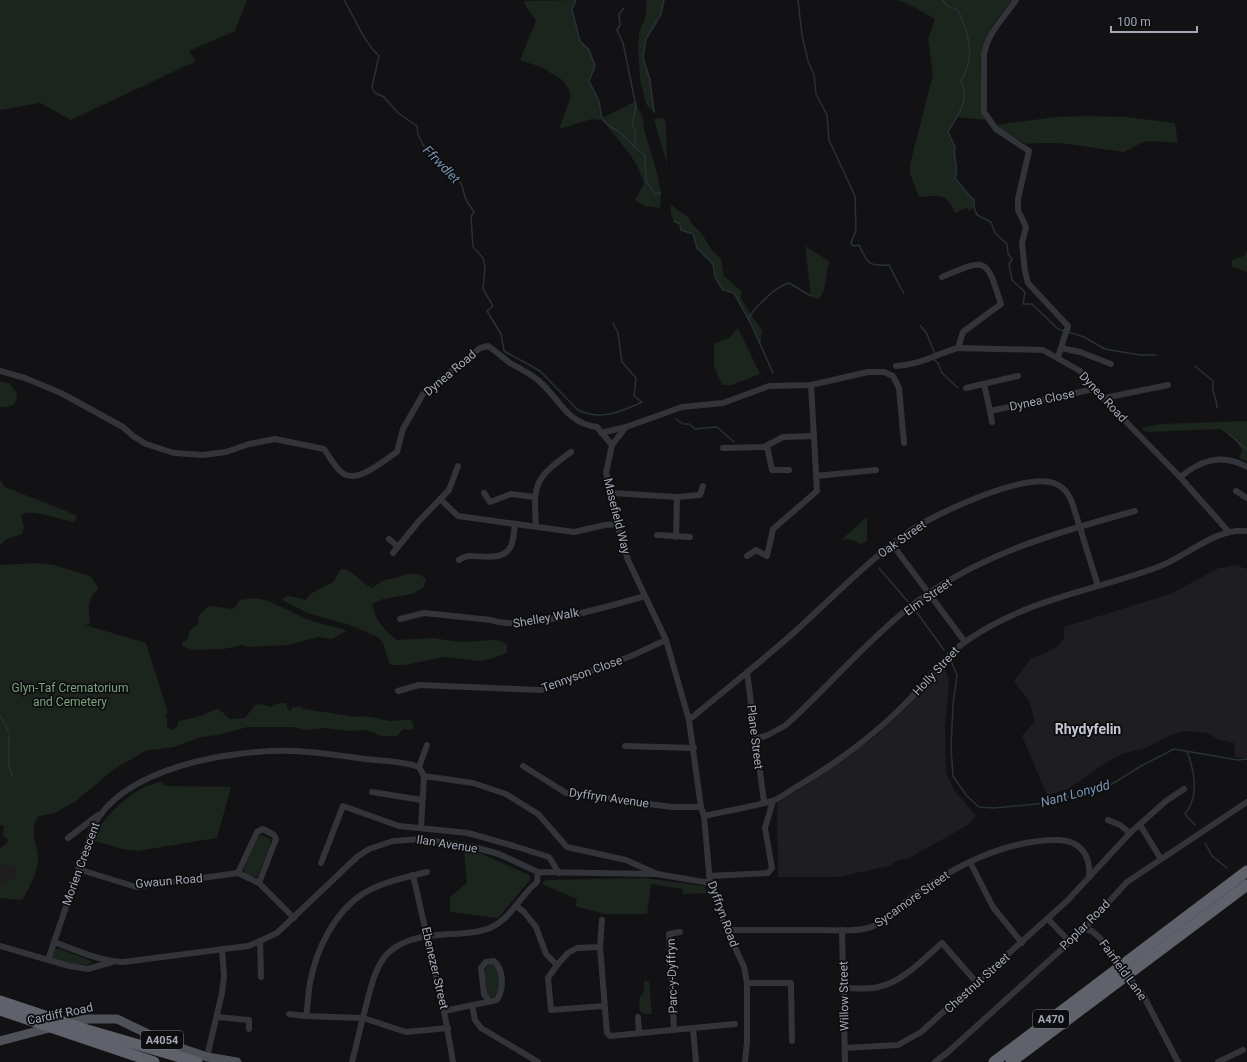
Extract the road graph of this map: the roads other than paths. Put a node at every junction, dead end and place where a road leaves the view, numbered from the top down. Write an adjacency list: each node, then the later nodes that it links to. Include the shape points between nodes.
1 (1016, 0): 4 (street, via 996,25 986,45 984,112 996,129 1029,151 1018,199 1018,210 1026,227 1022,243 1024,272 1028,283 1068,326)
2 (942, 277): 3 (street, via 973,264 981,264 992,275 1001,304 964,332)
3 (958, 348): 5 (street, Dynea Road, via 1043,350); 7 (street, Dynea Road, via 920,363)
4 (1061, 348): 5 (street); 6 (street, via 1080,352)
5 (1058, 357): 14 (street, Dynea Road, via 1080,371)
6 (1110, 364)
7 (896, 366)
8 (0, 371): 19 (street, Dynea Road, via 62,393 123,427 146,444 174,454 203,455 226,452 275,439 298,446 320,448 343,474 352,477 360,476 397,452 403,430 423,394 480,348 488,346 540,381 575,421 597,427)
9 (1018, 376): 10 (street)
10 (984, 384): 13 (street); 16 (street)
11 (811, 385): 18 (street, via 769,386 723,403 682,407); 20 (street); 21 (street, via 868,372 884,372 893,376 899,388)
12 (1168, 385): 15 (street)
13 (966, 388)
14 (1094, 389): 15 (street, Dynea Road); 16 (street, Dynea Close)
15 (1104, 398): 31 (street, Dynea Road)
16 (990, 411): 17 (street)
17 (992, 422)
18 (626, 427): 19 (street); 22 (street, Masefield Way)
19 (601, 433): 22 (street, Dynea Road)
20 (814, 436): 23 (street, via 783,437); 30 (street)
21 (904, 443)
22 (612, 444): 35 (street, Masefield Way, via 606,473)
23 (767, 446): 24 (street); 28 (street, via 772,470)
24 (722, 448)
25 (561, 450): 36 (street, via 569,454 547,470 538,482)
26 (458, 466): 39 (street, via 449,490)
27 (1247, 467): 31 (street, via 1233,460 1212,459 1191,468)
28 (789, 470)
29 (876, 470): 30 (street)
30 (816, 476): 54 (street, via 817,491 773,529 767,556 756,550)
31 (1180, 477): 45 (street, Dynea Road)
32 (702, 486): 37 (street, via 700,495)
33 (1236, 491): 38 (street)
34 (484, 493): 36 (street, via 490,502 511,494)
35 (612, 493): 37 (street); 42 (street, Masefield Way)
36 (534, 497): 43 (street)
37 (677, 497): 48 (street)
38 (1247, 498)
39 (440, 499): 41 (street, via 458,516); 52 (street)
40 (1135, 511): 44 (street, Elm Street)
41 (515, 524): 43 (street); 55 (street, via 511,546 506,552 485,558 469,555)
42 (617, 524): 43 (street, via 574,532); 58 (street, Masefield Way, via 628,560)
43 (536, 526)
44 (1079, 526): 51 (street, Oak Street, via 1068,493 1053,483 1042,482 996,491 973,500 930,519); 56 (street, Oak Street); 57 (street, Elm Street, via 1025,544 976,565)
45 (1228, 531): 46 (street); 56 (street, Holly Street, via 1179,559)
46 (1247, 531)
47 (657, 536): 48 (street)
48 (676, 537): 49 (street)
49 (690, 538)
50 (389, 539): 52 (street)
51 (892, 544): 57 (street); 62 (street, Oak Street)
52 (398, 546): 53 (street)
53 (393, 553)
54 (748, 556)
55 (459, 560)
56 (1098, 586): 61 (street, Holly Street, via 1014,613)
57 (929, 594): 61 (street); 66 (street, Elm Street, via 876,636 786,725)
58 (645, 596): 59 (street, Shelley Walk, via 529,623 501,624 491,620 424,613); 60 (street, Masefield Way)
59 (400, 619)
60 (666, 640): 63 (street, Tennyson Close, via 541,690 420,685); 64 (street, Masefield Way)
61 (965, 642): 76 (street, Holly Street, via 948,655 884,726 837,761)
62 (747, 672): 65 (street, Oak Street); 66 (street, Plane Street)
63 (398, 691)
64 (682, 695): 65 (street, Dyffryn Road)
65 (689, 720): 69 (street, Dyffryn Road)
66 (755, 739): 77 (street, Plane Street)
67 (427, 745): 71 (street)
68 (625, 746): 69 (street)
69 (694, 748): 79 (street, Dyffryn Road)
70 (523, 766): 79 (street, Dyffryn Avenue, via 566,793 672,807)
71 (419, 767): 72 (street); 80 (street, Morien Crescent, via 295,751 235,754 162,772 121,795)
72 (424, 776): 75 (street); 96 (street, via 473,783 498,791 538,814 567,847 626,860)
73 (1184, 789): 83 (street, Chestnut Street, via 1166,801)
74 (372, 792): 75 (street)
75 (422, 800): 84 (street)
76 (773, 801): 77 (street, Holly Street); 98 (street, via 765,828 772,868 768,873)
77 (764, 802): 81 (street, Holly Street)
78 (1247, 802): 87 (street, Poplar Road)
79 (701, 807): 81 (street, Dyffryn Road)
80 (99, 814): 86 (street); 90 (street, Morien Crescent)
81 (704, 816): 98 (street, Dyffryn Road)
82 (1108, 820): 85 (street)
83 (1140, 825): 85 (street, Chestnut Street); 87 (street)
84 (421, 828): 89 (street, via 399,826 343,806); 94 (street, via 468,833 549,857)
85 (1130, 833): 99 (street, Chestnut Street)
86 (68, 838)
87 (1161, 859): 107 (street, Poplar Road, via 1127,882)
88 (970, 862): 99 (street, Sycamore Street, via 1001,850 1041,840 1066,840 1082,849 1089,862); 109 (street, Sycamore Street, via 921,890 877,925 862,930); 115 (street, via 993,907)
89 (321, 863)
90 (78, 869): 95 (street, Gwaun Road, via 136,887); 114 (street, Morien Crescent)
91 (1247, 871): 120 (highway, A470)
92 (427, 872): 97 (street)
93 (538, 872): 94 (street, Ilan Avenue); 103 (street, via 537,882 528,889); 104 (street, Ilan Avenue, via 499,854 474,847 422,839 393,841 369,849 357,858)
94 (559, 873): 96 (street, Ilan Avenue)
95 (238, 874): 100 (street); 100 (street, via 257,832 263,829 274,835 276,840)
96 (657, 874): 101 (street)
97 (413, 875): 111 (street, Ebenezer Street); 137 (street, via 382,884 363,894 344,910 320,949 310,983)
98 (709, 876): 101 (street, Dyffryn Road)
99 (1089, 877): 105 (street, Chestnut Street)
100 (259, 883): 104 (street)
101 (710, 883): 108 (street, Dyffryn Road)
102 (1247, 885): 120 (highway, A470)
103 (516, 906): 111 (street, via 507,918 491,928); 122 (street, via 532,920 546,954)
104 (294, 918): 112 (street, Ilan Avenue, via 277,933)
105 (1048, 919): 113 (street); 115 (street, Chestnut Street)
106 (602, 920): 117 (street)
107 (1084, 929): 113 (street, Poplar Road); 163 (street, Fairfield Lane, via 1092,931 1100,938 1143,995)
108 (728, 930): 109 (street, Sycamore Street); 125 (street, Dyffryn Road, via 744,967)
109 (842, 930): 127 (street, Willow Street)
110 (680, 932): 144 (street, Parc-y-Dyffryn, via 668,934)
111 (427, 936): 133 (street, Ebenezer Street); 139 (street, via 400,943 384,956 373,976)
112 (260, 941): 118 (street, Ilan Avenue, via 248,946); 123 (street)
113 (1069, 941): 160 (street, Poplar Road)
114 (54, 942): 119 (street, Morien Crescent); 121 (street)
115 (1022, 942): 126 (street, Chestnut Street)
116 (0, 946): 119 (street)
117 (600, 947): 122 (street, via 577,948 568,953); 131 (street)
118 (222, 949): 121 (street, Ilan Avenue); 136 (street, via 224,976)
119 (48, 960): 121 (street, via 88,968)
120 (1139, 960): 124 (highway, A470)
121 (113, 961)
122 (557, 965): 131 (street, via 548,978 551,1010)
123 (260, 977)
124 (1112, 980): 161 (highway, A470); 162 (highway, A470)
125 (747, 983): 148 (street, via 791,983); 158 (street, Dyffryn Road, via 747,1042)
126 (977, 983): 127 (street, via 942,943 889,984 877,988); 149 (street, Chestnut Street, via 906,1042 886,1046)
127 (844, 988): 149 (street, Willow Street)
128 (0, 1000): 134 (highway)
129 (489, 1001): 129 (street, via 484,994 481,968 486,962 494,961 499,966 502,992 498,1000); 130 (street)
130 (472, 1005): 133 (street); 156 (street, via 475,1020 481,1028)
131 (604, 1006): 146 (street, Parc-y-Dyffryn, via 607,1033 610,1036)
132 (0, 1010): 134 (highway)
133 (444, 1010): 141 (street, Ebenezer Street)
134 (15, 1011): 145 (highway, via 31,1021); 145 (highway, via 48,1016)
135 (290, 1014): 137 (street)
136 (217, 1016): 143 (street, via 249,1020); 151 (street)
137 (306, 1016): 139 (street)
138 (638, 1017): 146 (street)
139 (363, 1018): 141 (street, via 406,1032); 154 (street)
140 (735, 1024): 142 (street, Parc-y-Dyffryn)
141 (448, 1028): 155 (street, Ebenezer Street)
142 (693, 1028): 144 (street, Parc-y-Dyffryn); 157 (street)
143 (249, 1029)
144 (674, 1029): 146 (street, Parc-y-Dyffryn)
145 (79, 1032): 151 (highway); 152 (highway)
146 (639, 1033)
147 (0, 1041): 151 (main road, Cardiff Road / A4054, via 87,1019 109,1018 129,1024)
148 (792, 1041)
149 (845, 1048): 159 (street, Willow Street)
150 (1243, 1050): 164 (street)
151 (202, 1059): 153 (main road, Cardiff Road / A4054)
152 (154, 1062)
153 (237, 1062)
154 (352, 1062)
155 (453, 1062)
156 (538, 1062)
157 (696, 1062)
158 (744, 1062)
159 (845, 1062)
160 (935, 1062)
161 (994, 1062)
162 (1011, 1062)
163 (1178, 1062)
164 (1218, 1062)

